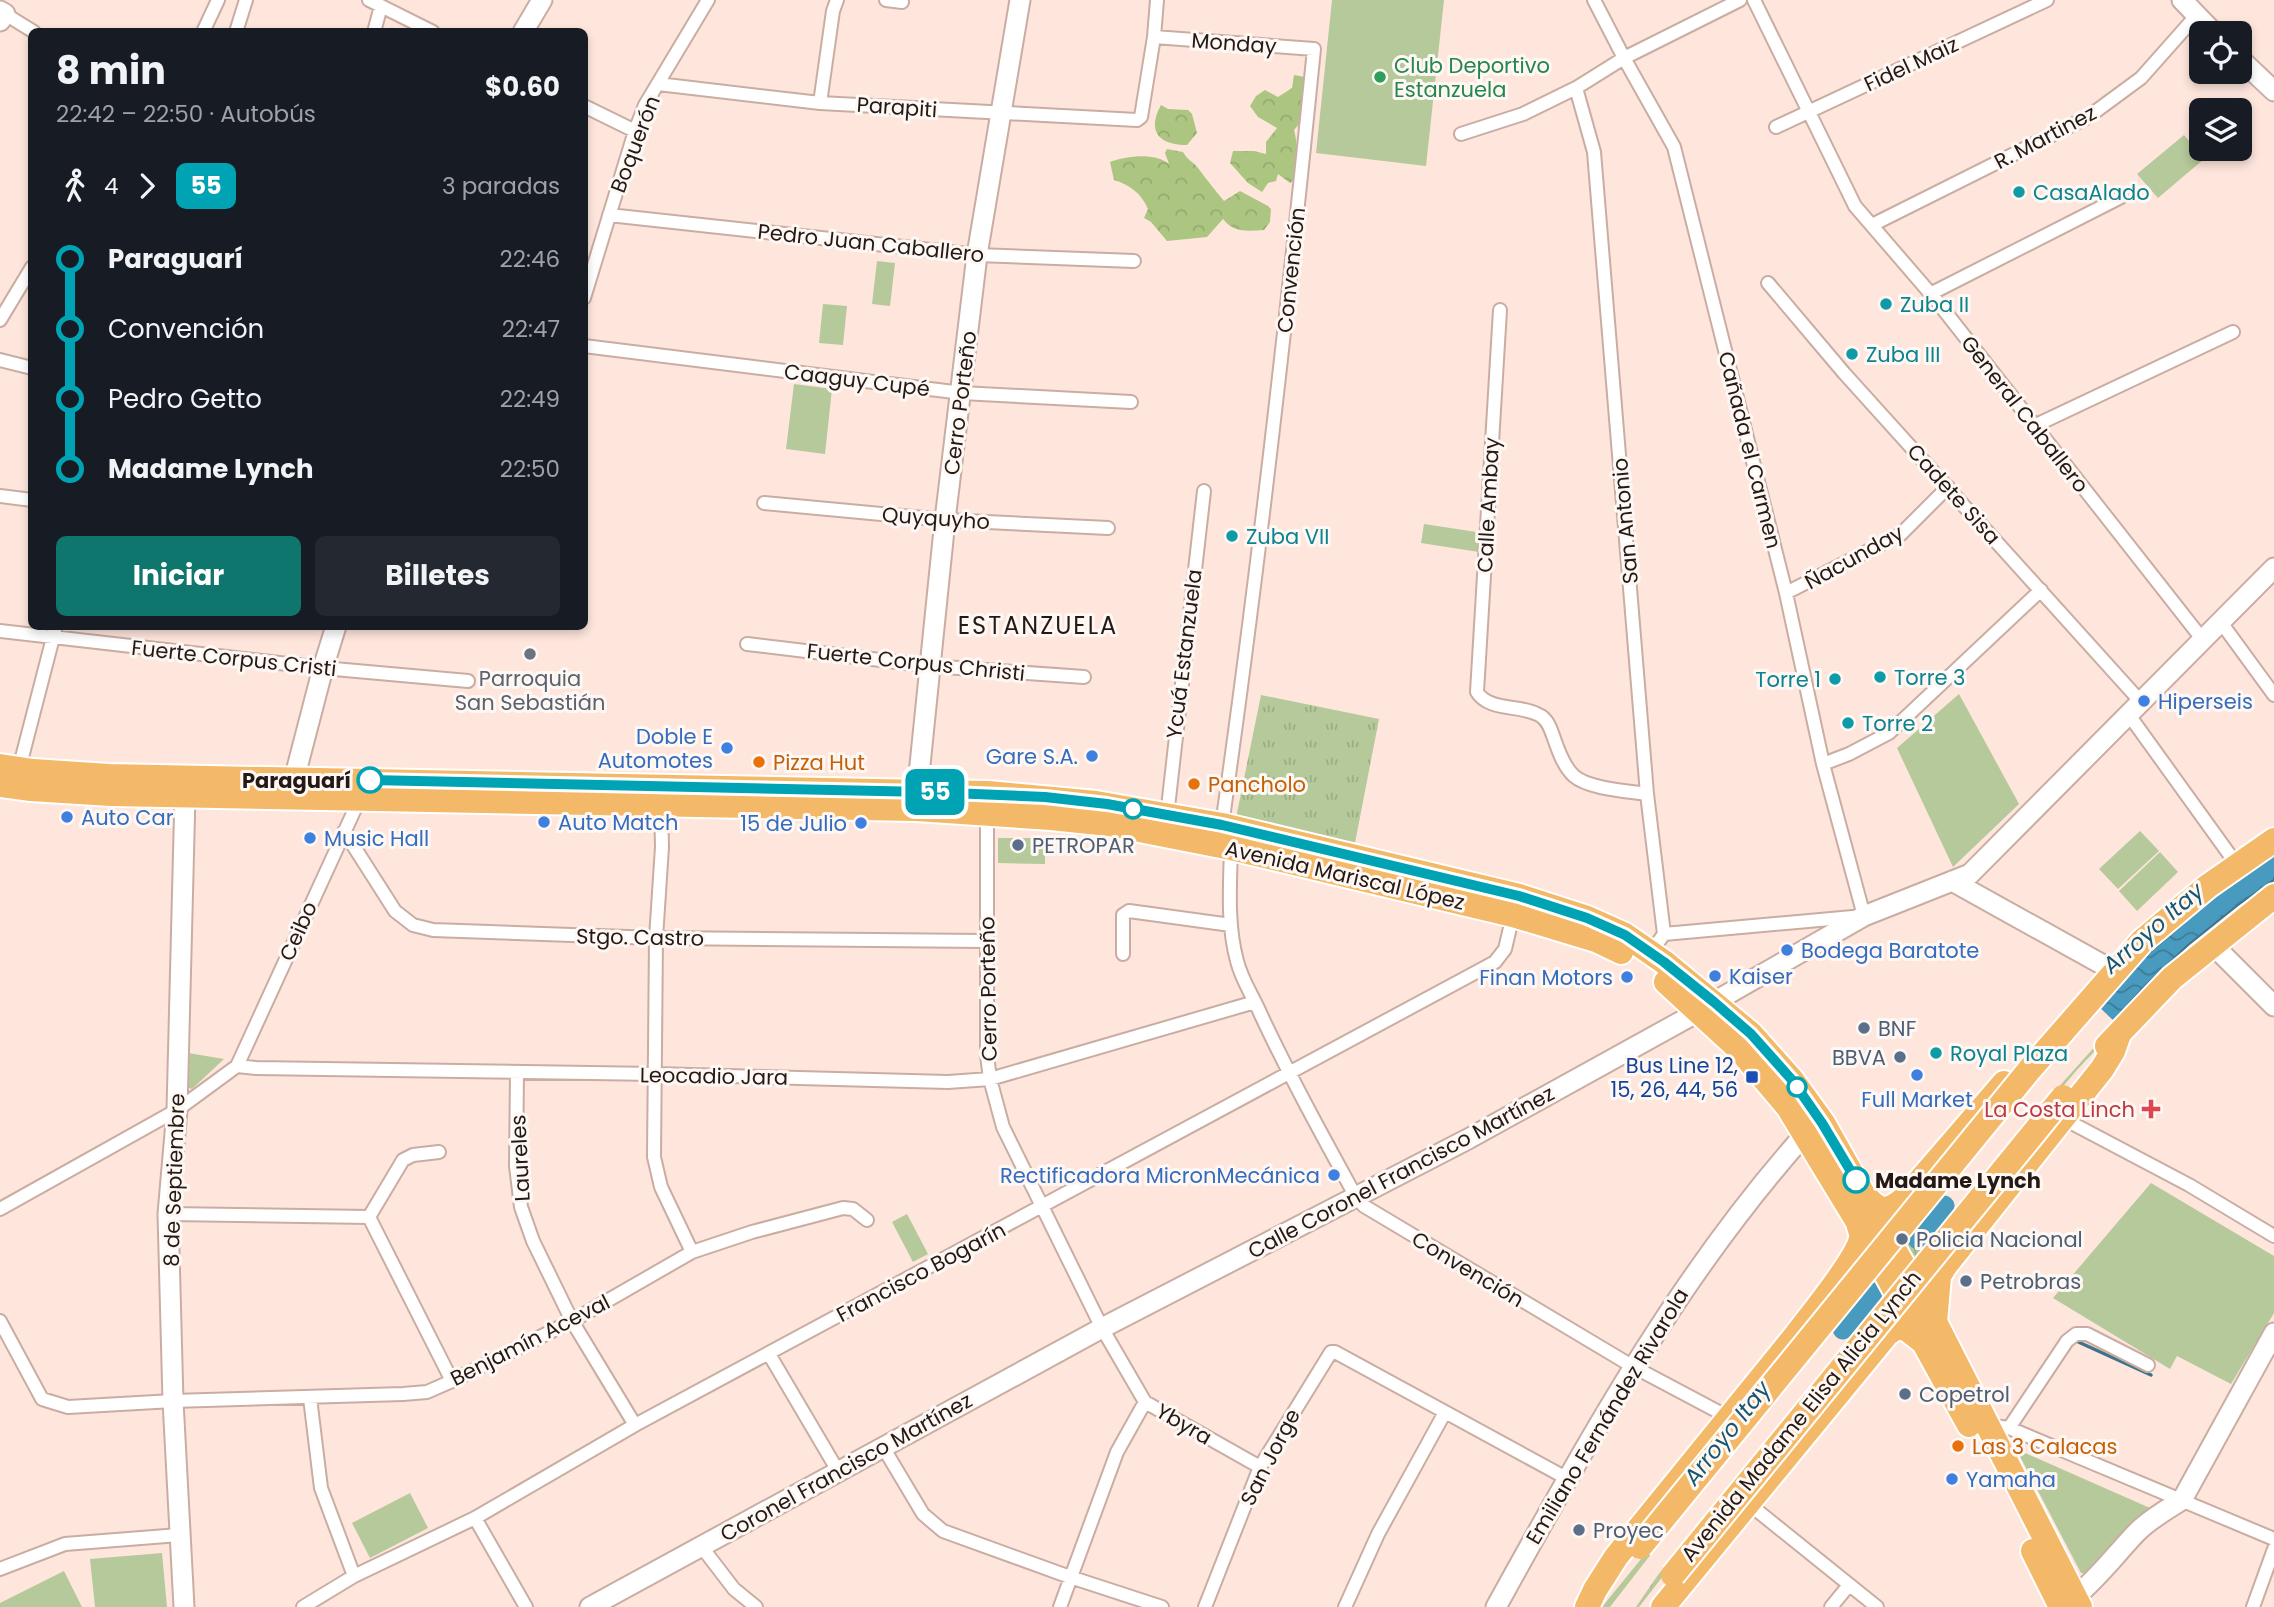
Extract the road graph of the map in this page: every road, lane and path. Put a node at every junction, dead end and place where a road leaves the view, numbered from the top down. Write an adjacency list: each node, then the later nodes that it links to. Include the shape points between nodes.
1 (218, 0): 19 (street)
2 (246, 0): 20 (street)
3 (542, 0): 23 (street)
4 (837, 0): 32 (street)
5 (886, 0): 14 (street)
6 (1020, 0): 35 (street, Cerro Porteño)
7 (1157, 0): 25 (street)
8 (1594, 0): 27 (street, Cañada el Carmen)
9 (1740, 0): 27 (street)
10 (1754, 0): 34 (street, General Caballero)
11 (2047, 0): 34 (street, Fidel Maiz)
12 (2182, 0): 17 (street)
13 (703, 2): 29 (street, Boquerón)
14 (902, 2)
15 (375, 3): 21 (street); 22 (street)
16 (2, 15): 24 (street)
17 (2196, 16): 18 (street); 41 (street, R. Martinez, via 2141,78 2088,117)
18 (2201, 21)
19 (205, 28)
20 (237, 28)
21 (374, 28)
22 (425, 28)
23 (525, 28)
24 (28, 29)
25 (1154, 37): 26 (street, Monday); 35 (street, Parapiti, via 1137,120)
26 (1314, 48): 91 (street, Convención)
27 (1624, 58): 30 (street); 66 (street, Cañada el Carmen, via 1674,147)
28 (2252, 70): 31 (street)
29 (658, 84): 32 (street, Parapiti); 37 (street, Boquerón)
30 (1576, 88): 38 (street, via 1523,114); 83 (street, San Antonio, via 1594,152)
31 (2274, 91)
32 (820, 103): 35 (street, Parapiti)
33 (588, 108): 37 (street)
34 (1808, 112): 36 (street, Fidel Maiz); 41 (street, General Caballero, via 1855,206)
35 (999, 114): 42 (street, Cerro Porteño)
36 (1776, 127)
37 (635, 131): 40 (street, Boquerón)
38 (1461, 134)
39 (2121, 197): 47 (street)
40 (609, 215): 42 (street, Pedro Juan Caballero); 45 (street, Boquerón)
41 (1872, 225): 47 (street, General Caballero)
42 (977, 255): 43 (street, Pedro Juan Caballero); 54 (street, Cerro Porteño)
43 (1134, 261)
44 (28, 274): 49 (street)
45 (588, 276)
46 (1768, 284): 57 (street, Cadete Sisa)
47 (1930, 293): 56 (street, General Caballero)
48 (1500, 310): 83 (street, Calle Ambay, via 1476,692 1481,699 1542,717 1576,778)
49 (0, 320)
50 (2232, 332): 56 (street)
51 (588, 346): 54 (street, Caaguy Cupé)
52 (0, 360): 53 (street)
53 (28, 368)
54 (962, 393): 55 (street, Caaguy Cupé); 62 (street, Cerro Porteño)
55 (1131, 402)
56 (2035, 426): 71 (street, General Caballero)
57 (1948, 487): 65 (street, Cadete Sisa); 66 (street, Ñacunday, via 1901,534)
58 (1204, 491): 89 (street, Ycuá Estanzuela)
59 (0, 496): 60 (street)
60 (28, 500)
61 (764, 503): 62 (street, Quyquyho)
62 (945, 520): 63 (street, Quyquyho); 73 (street, Cerro Porteño)
63 (1108, 528)
64 (2274, 568): 67 (street, Calle Coronel Francisco Martínez)
65 (2041, 590): 78 (street, Cadete Sisa); 79 (street, via 1888,733)
66 (1786, 593): 79 (street, Cañada el Carmen)
67 (2220, 621): 71 (street, Calle Coronel Francisco Martínez); 77 (street)
68 (335, 630): 74 (street)
69 (0, 631): 70 (street, Fuerte Corpus Cristi)
70 (54, 633): 74 (street, Fuerte Corpus Cristi); 80 (street)
71 (2203, 640): 78 (street, Calle Coronel Francisco Martínez)
72 (747, 644): 73 (street, Fuerte Corpus Christi)
73 (930, 666): 75 (street, Fuerte Corpus Christi); 87 (street, Cerro Porteño)
74 (323, 668): 76 (street, Fuerte Corpus Cristi); 82 (street)
75 (1084, 677)
76 (468, 681)
77 (2274, 695)
78 (2135, 709): 93 (street, Cadete Sisa); 94 (street, Calle Coronel Francisco Martínez, via 1970,874)
79 (1823, 764): 97 (street, Cañada el Carmen)
80 (9, 768): 82 (highway, Avenida Mariscal López)
81 (0, 785): 84 (highway, Avenida Mariscal López)
82 (292, 788): 84 (highway, Avenida Mariscal López); 85 (highway, Avenida Mariscal López); 86 (highway, Avenida Mariscal López)
83 (1647, 794): 101 (street, San Antonio)
84 (185, 795): 115 (street, 8 de Septiembre)
85 (662, 796): 86 (highway, Avenida Mariscal López); 87 (highway, Avenida Mariscal López); 99 (street)
86 (360, 798): 90 (street, Ceibo)
87 (916, 800): 88 (highway, Avenida Mariscal López)
88 (988, 803): 89 (highway, Avenida Mariscal López, via 1096,803); 91 (highway, Avenida Mariscal López, via 1109,824); 100 (street, Cerro Porteño)
89 (1167, 816): 91 (highway, Avenida Mariscal López)
90 (344, 831): 99 (street, Stgo. Castro, via 395,911 413,925 480,933); 109 (street, Ceibo)
91 (1226, 836): 96 (highway, Avenida Mariscal López); 98 (street, Convención); 101 (highway, Avenida Mariscal López, via 1519,896)
92 (2274, 840): 93 (highway, Avenida Madame Elisa Alicia Lynch)
93 (2237, 865): 104 (highway, Avenida Madame Elisa Alicia Lynch, via 2165,921)
94 (1952, 881): 97 (street, Calle Coronel Francisco Martínez); 104 (street)
95 (2274, 896): 102 (highway, Avenida Madame Elisa Alicia Lynch)
96 (1513, 915): 108 (highway, Avenida Mariscal López, via 1596,940); 111 (street, Francisco Bogarín, via 1504,949 1495,962)
97 (1864, 916): 101 (street); 108 (street, Calle Coronel Francisco Martínez)
98 (1231, 925): 103 (street, via 1129,911 1123,915); 105 (street, Convención, via 1242,980)
99 (656, 938): 100 (street, Stgo. Castro); 112 (street)
100 (986, 941): 113 (street, Cerro Porteño)
101 (1657, 943): 108 (highway, Avenida Mariscal López)
102 (2212, 944): 107 (street); 114 (highway, Avenida Madame Elisa Alicia Lynch, via 2119,1034)
103 (1123, 954)
104 (2114, 971): 106 (highway, Avenida Madame Elisa Alicia Lynch)
105 (1255, 1002): 111 (street, Convención); 113 (street, Leocadio Jara)
106 (2085, 1005): 118 (highway, via 2032,1049 1904,1199 1893,1208 1882,1209); 172 (highway, Avenida Madame Elisa Alicia Lynch, bridge)
107 (2274, 1006)
108 (1706, 1007): 116 (highway); 118 (highway, via 1751,1034 1803,1095); 119 (street, Calle Coronel Francisco Martínez)
109 (237, 1066): 110 (street, Leocadio Jara); 115 (street)
110 (517, 1072): 112 (street, Leocadio Jara); 130 (street, Laureles, via 516,1166 521,1207)
111 (1287, 1072): 119 (street, Convención); 120 (street, Francisco Bogarín)
112 (656, 1074): 113 (street, Leocadio Jara, via 948,1082); 127 (street, via 654,1157 661,1187)
113 (990, 1079): 120 (street, Cerro Porteño, via 1003,1127)
114 (2063, 1108): 126 (street); 132 (highway, via 1945,1266); 173 (highway, Avenida Madame Elisa Alicia Lynch, bridge)
115 (177, 1110): 121 (street); 122 (street, 8 de Septiembre)
116 (1806, 1133): 124 (highway); 136 (street, Emiliano Fernández Rivarola, via 1705,1257)
117 (439, 1152): 123 (street, via 403,1160)
118 (1864, 1195): 128 (highway)
119 (1356, 1197): 131 (street, Calle Coronel Francisco Martínez); 136 (street, Convención, via 1369,1211)
120 (1044, 1206): 131 (street, Cerro Porteño); 134 (street, Francisco Bogarín)
121 (0, 1209)
122 (168, 1214): 123 (street); 139 (street, 8 de Septiembre)
123 (369, 1217): 137 (street)
124 (1856, 1219): 128 (highway); 142 (highway, via 1861,1234 1855,1254)
125 (867, 1220): 127 (street, Benjamín Aceval, via 853,1209 843,1208)
126 (2274, 1236)
127 (692, 1252): 130 (street, Benjamín Aceval)
128 (1890, 1260): 132 (highway)
129 (0, 1321): 139 (street, Benjamín Aceval, via 42,1399 68,1407)
130 (572, 1321): 137 (street, Benjamín Aceval); 143 (street, Laureles)
131 (1102, 1328): 140 (street, Ybyra); 145 (street, Coronel Francisco Martínez)
132 (1928, 1332): 144 (highway); 150 (highway, via 1904,1327 1887,1334); 160 (highway, via 1969,1426)
133 (2274, 1333): 149 (street)
134 (769, 1354): 143 (street, Francisco Bogarín); 147 (street)
135 (2148, 1365): 144 (street, via 2087,1334 2076,1334)
136 (1632, 1366): 142 (street, Convención); 148 (street, Emiliano Fernández Rivarola)
137 (452, 1381): 138 (street, Benjamín Aceval, via 427,1392)
138 (310, 1398): 139 (street, Benjamín Aceval); 157 (street, via 321,1488)
139 (173, 1401): 152 (street, 8 de Septiembre)
140 (1145, 1402): 146 (street, Ybyra); 158 (street, via 1117,1452)
141 (1444, 1414): 146 (street, San Jorge, via 1331,1352); 148 (street); 169 (street, via 1378,1534)
142 (1730, 1418): 171 (highway, via 1616,1557)
143 (635, 1424): 151 (street, Francisco Bogarín)
144 (1998, 1427): 149 (street); 160 (highway)
145 (883, 1447): 147 (street, Coronel Francisco Martínez); 158 (street, via 919,1510 936,1526)
146 (1260, 1467): 168 (street, San Jorge)
147 (838, 1471): 154 (street, Coronel Francisco Martínez)
148 (1567, 1479): 170 (street, Emiliano Fernández Rivarola)
149 (2182, 1500): 153 (street); 160 (street, via 2137,1532)
150 (1749, 1504): 159 (street); 174 (highway)
151 (475, 1518): 157 (street, Francisco Bogarín); 163 (street)
152 (179, 1535): 156 (street, via 65,1544); 161 (street, 8 de Septiembre)
153 (2274, 1539)
154 (701, 1546): 164 (street, Coronel Francisco Martínez); 165 (street, via 734,1589)
155 (2274, 1549): 177 (street)
156 (0, 1569)
157 (354, 1576): 162 (street, Francisco Bogarín)
158 (1070, 1577): 166 (street); 167 (street)
159 (1849, 1585): 175 (street); 176 (street)
160 (2072, 1604)
161 (184, 1607)
162 (303, 1607)
163 (527, 1607)
164 (590, 1607)
165 (756, 1607)
166 (1060, 1607)
167 (1162, 1607)
168 (1205, 1607)
169 (1345, 1607)
170 (1496, 1607)
171 (1587, 1607)
172 (1594, 1607)
173 (1650, 1607)
174 (1663, 1607)
175 (1831, 1607)
176 (1877, 1607)
177 (2253, 1607)

